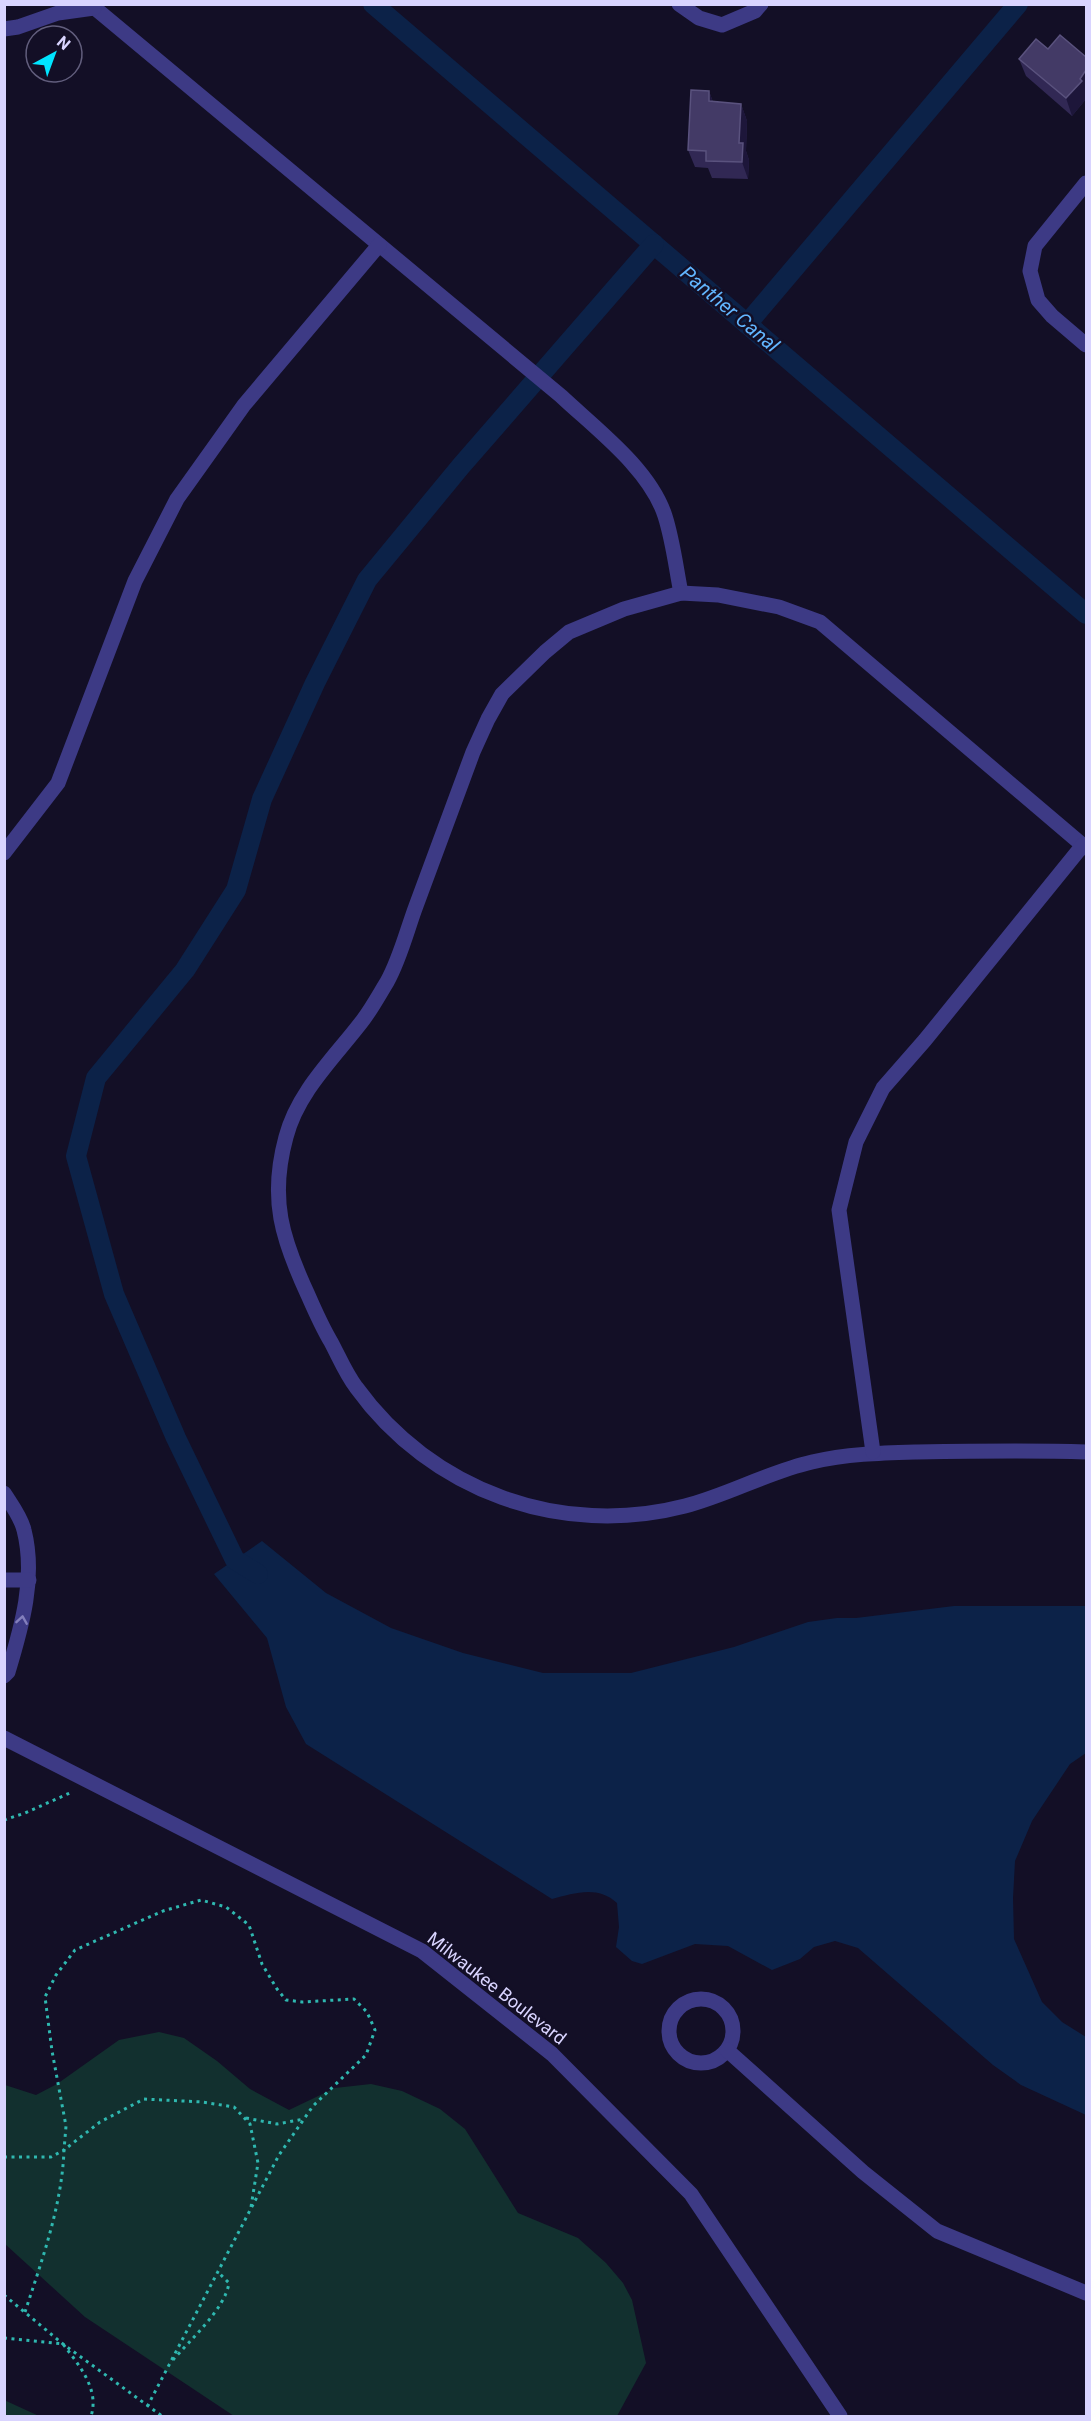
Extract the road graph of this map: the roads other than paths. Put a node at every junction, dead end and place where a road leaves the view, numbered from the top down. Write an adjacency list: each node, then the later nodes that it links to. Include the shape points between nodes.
1 (679, 4): 2 (street, via 699,18 722,25 755,11)
2 (761, 4)
3 (92, 6): 4 (street); 6 (street)
4 (4, 29)
5 (1086, 183): 7 (street, via 1035,246 1029,271 1038,300)
6 (379, 245): 8 (street, via 561,396 647,480 665,515); 10 (street, via 244,405 177,499 135,581 58,783)
7 (1086, 345)
8 (681, 593): 9 (street, via 718,595 779,607 820,622); 11 (street, via 624,609 569,632 502,694 473,752 389,977 366,1016 296,1110 281,1164 279,1214 283,1233 326,1335 369,1403 400,1437 440,1467 468,1484 518,1504 562,1514 659,1511 712,1498 811,1462)
9 (1085, 846): 11 (street, via 883,1088 856,1142 839,1210)
10 (4, 853)
11 (873, 1452): 12 (street)
12 (1086, 1452)
13 (4, 1493): 15 (street, via 24,1529)
14 (4, 1580): 15 (street)
15 (29, 1580): 16 (street, one-way to 15, via 20,1633)
16 (4, 1676)
17 (4, 1738): 20 (street, Milwaukee Boulevard, via 422,1951 552,2054 691,2194)
18 (727, 2050): 18 (street, via 734,2031 720,2005 711,2000 690,2000 673,2014 669,2036 679,2055 689,2061 711,2062); 19 (street, via 863,2172 937,2231)
19 (1086, 2293)
20 (840, 2416)

